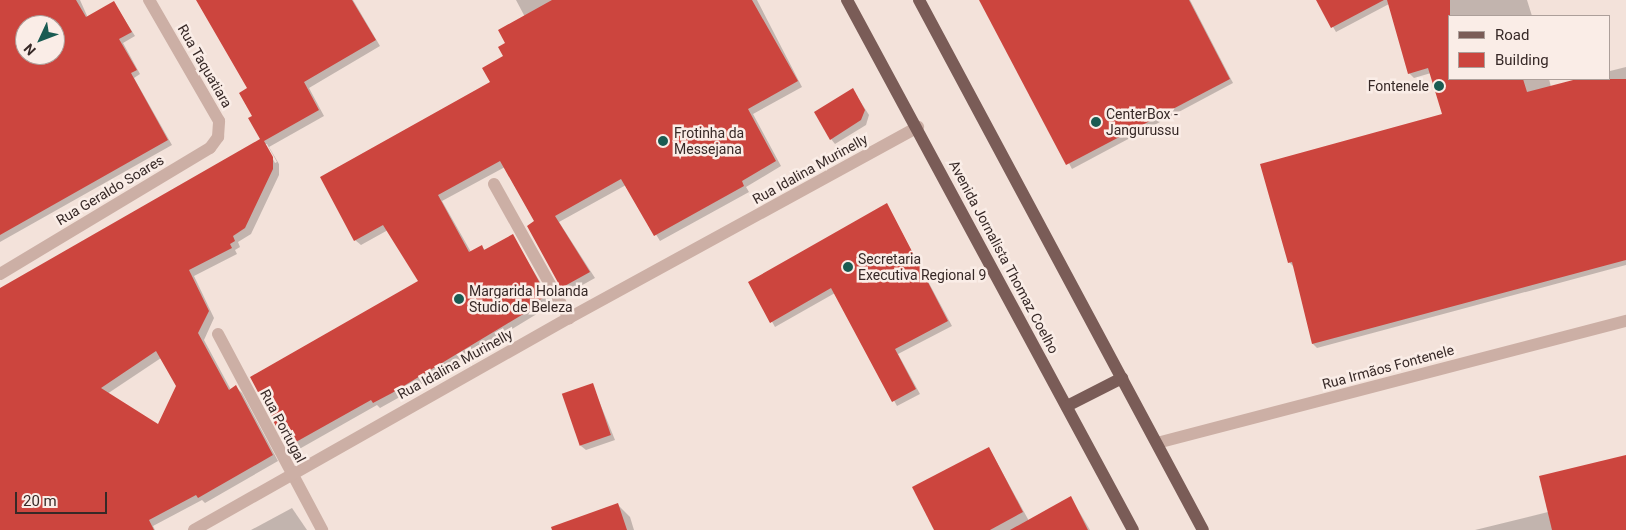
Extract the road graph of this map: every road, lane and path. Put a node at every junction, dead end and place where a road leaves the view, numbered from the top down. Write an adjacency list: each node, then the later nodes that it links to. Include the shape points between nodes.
1 (149, 0): 4 (street, Rua Taquatiara)
2 (847, 0): 5 (main road, Avenida Jornalista Thomaz Coelho)
3 (919, 0): 11 (main road)
4 (220, 121): 7 (street, Rua Geraldo Soares, via 218,137 210,148)
5 (918, 127): 8 (street, Rua Idalina Murinelly); 12 (main road, Avenida Jornalista Thomaz Coelho)
6 (494, 184): 8 (street)
7 (0, 274)
8 (568, 318): 14 (street, Rua Idalina Murinelly)
9 (1626, 321): 13 (street, Rua Irmãos Fontenele)
10 (218, 334): 14 (street, Rua Portugal)
11 (1122, 378): 12 (main road); 13 (main road)
12 (1067, 406): 17 (main road, Avenida Jornalista Thomaz Coelho)
13 (1157, 443): 18 (main road)
14 (291, 474): 15 (street, Rua Idalina Murinelly); 16 (street, Rua Portugal)
15 (194, 530)
16 (322, 530)
17 (1132, 530)
18 (1203, 530)

